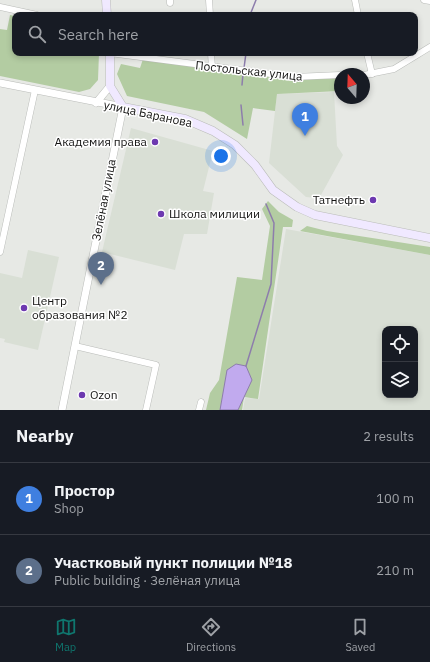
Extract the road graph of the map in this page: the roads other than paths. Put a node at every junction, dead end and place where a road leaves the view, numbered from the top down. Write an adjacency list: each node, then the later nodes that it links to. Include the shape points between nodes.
1 (3, 0): 7 (street)
2 (106, 0): 9 (main road)
3 (209, 0): 10 (street)
4 (355, 0): 11 (street)
5 (424, 0): 6 (street)
6 (430, 1)
7 (1, 7): 8 (street)
8 (24, 12)
9 (107, 12)
10 (210, 12)
11 (357, 12)
12 (430, 47): 13 (street)
13 (418, 54)
14 (110, 56): 23 (main road)
15 (130, 56): 19 (street, Постольская улица)
16 (211, 56): 19 (street)
17 (368, 56): 20 (street)
18 (415, 56): 20 (street, via 394,69)
19 (212, 68): 21 (street, Постольская улица, via 294,77)
20 (372, 74)
21 (334, 75)
22 (0, 82): 24 (street, улица Баранова)
23 (110, 86): 25 (street); 26 (main road)
24 (35, 90): 25 (street, улица Баранова); 28 (street)
25 (96, 103): 26 (street, улица Баранова)
26 (122, 108): 27 (main road, улица Баранова, via 185,119 213,131 235,145 255,165 273,190 297,207 315,215); 29 (street, Зелёная улица)
27 (430, 238)
28 (0, 252)
29 (75, 346): 31 (street, Зелёная улица); 32 (street, via 156,365)
30 (201, 402): 33 (street)
31 (62, 410)
32 (146, 410)
33 (199, 410)

